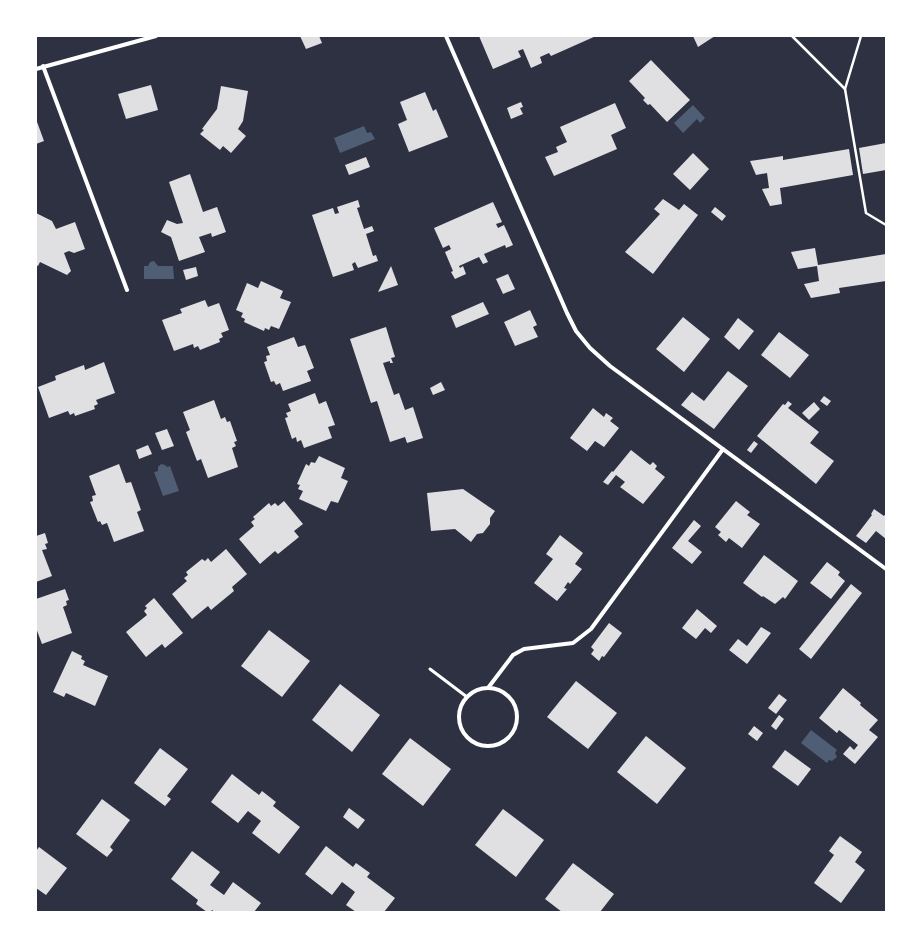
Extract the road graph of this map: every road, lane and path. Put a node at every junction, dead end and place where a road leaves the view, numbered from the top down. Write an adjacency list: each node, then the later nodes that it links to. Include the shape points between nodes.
1 (156, 36): 5 (street)
2 (446, 36): 10 (street, via 576,330 590,348 610,366)
3 (792, 36): 7 (path)
4 (862, 36): 7 (path)
5 (43, 66): 6 (street); 9 (street)
6 (36, 69)
7 (845, 89): 8 (path, via 866,213)
8 (886, 225)
9 (127, 290)
10 (723, 449): 11 (street); 13 (street, via 591,629 573,643 524,649 513,655)
11 (886, 569)
12 (430, 669): 14 (lane)
13 (488, 688): 14 (street, via 473,692); 14 (street, via 498,689 506,694 517,711 514,731 500,744 480,746 464,734 459,715 461,705)
14 (467, 697)

